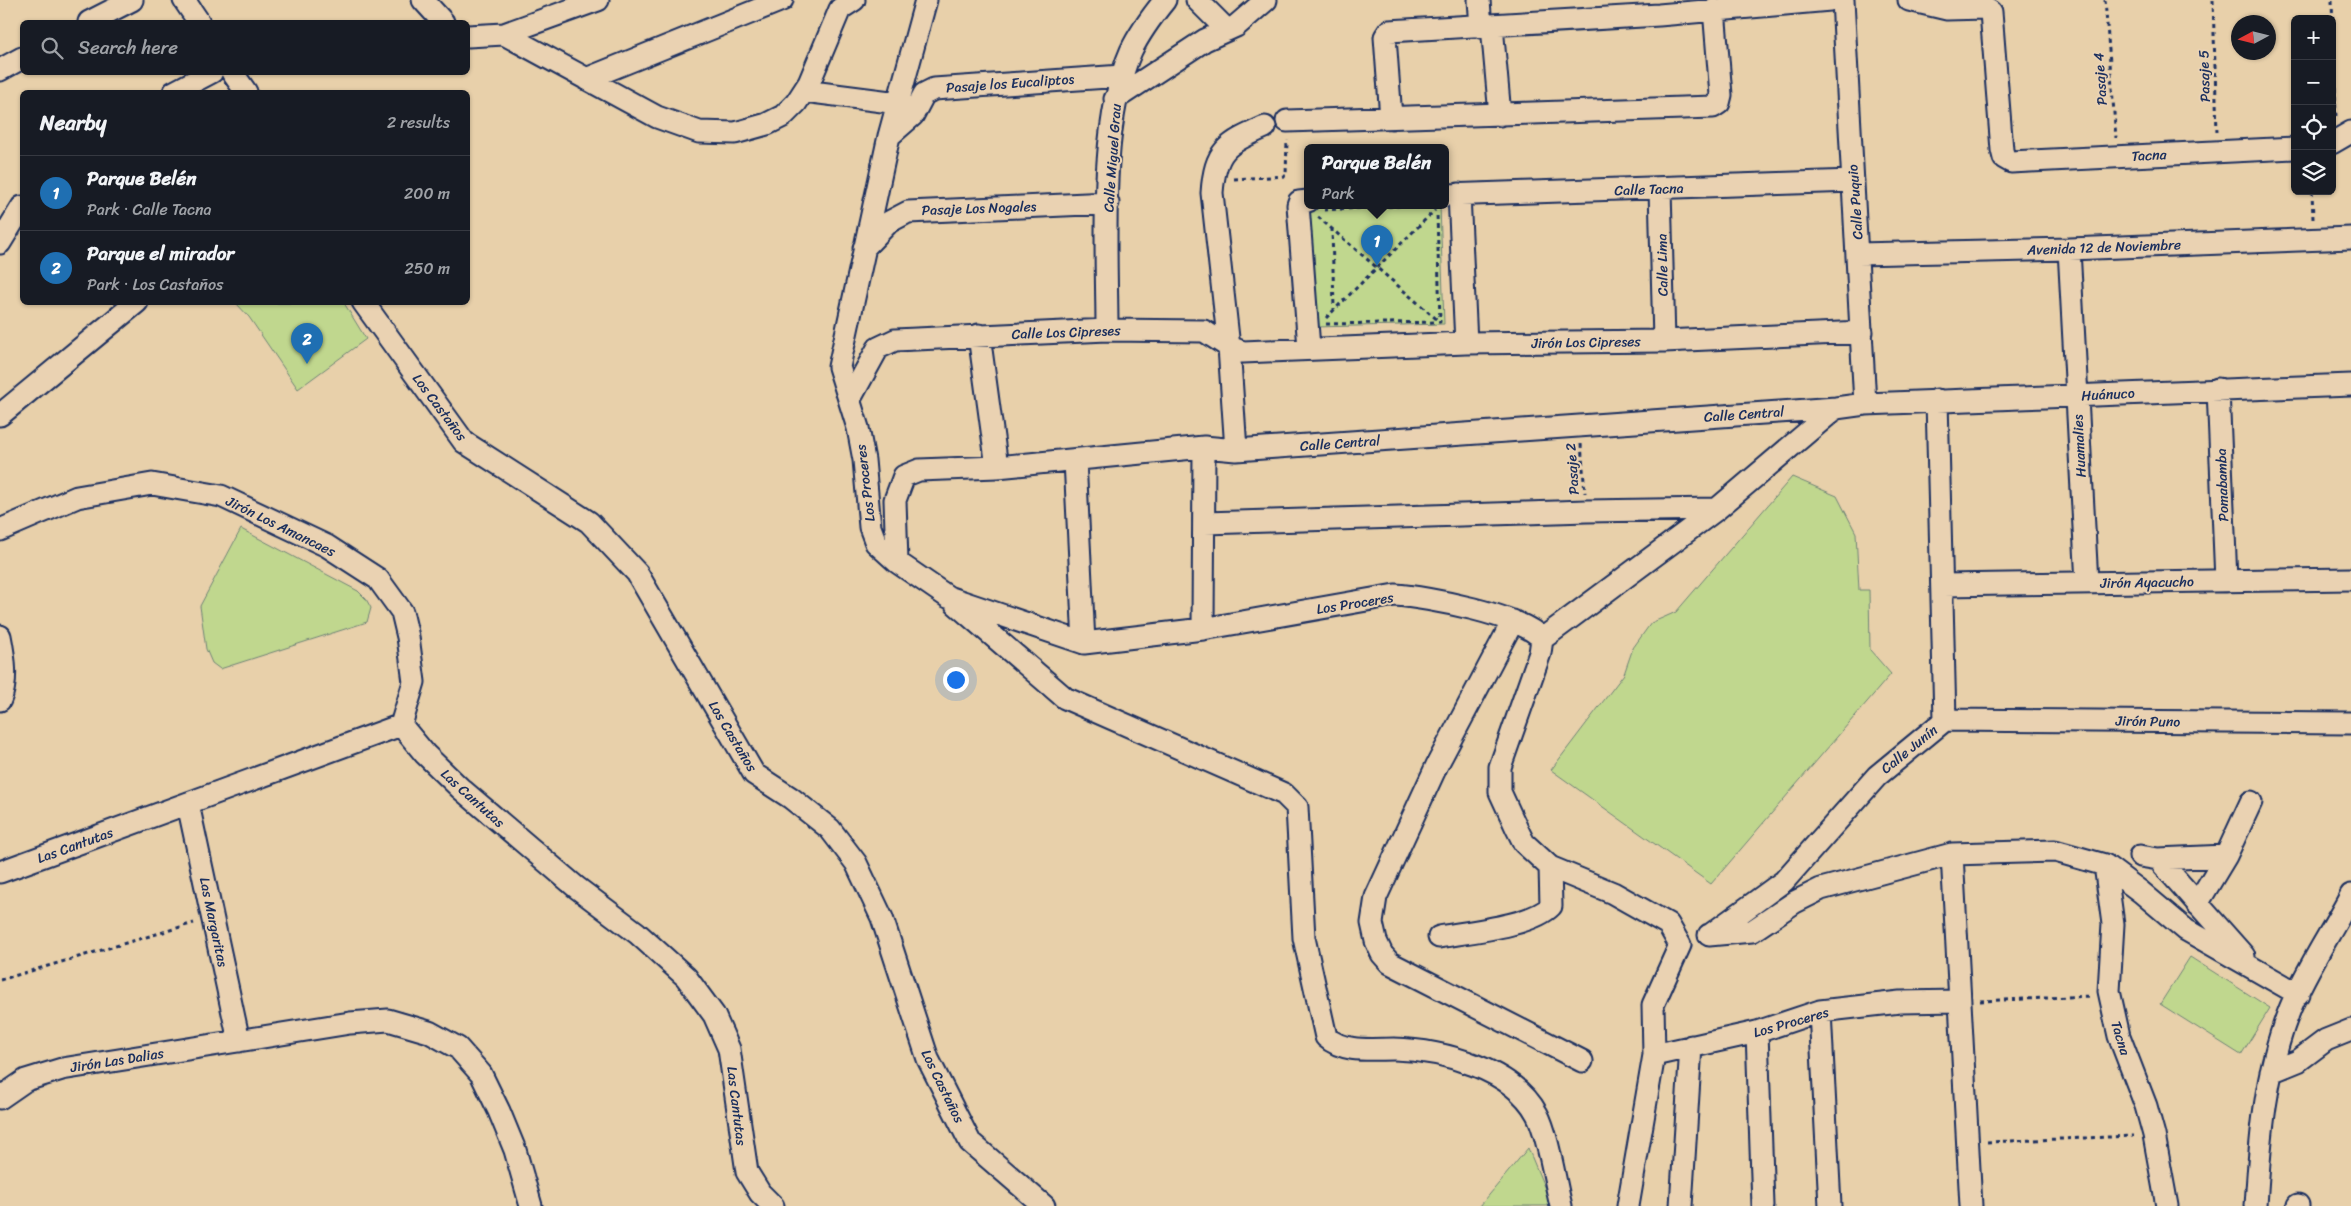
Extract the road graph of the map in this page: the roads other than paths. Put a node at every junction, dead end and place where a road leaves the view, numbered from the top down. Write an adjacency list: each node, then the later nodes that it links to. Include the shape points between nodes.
1 (132, 0): 18 (street)
2 (184, 0): 19 (street)
3 (425, 0): 20 (street)
4 (598, 0): 23 (street)
5 (782, 0): 30 (street)
6 (926, 0): 35 (street)
7 (1165, 0): 29 (street, Calle Miguel Grau, via 1141,31)
8 (1197, 0): 22 (street)
9 (1266, 0): 22 (street, via 1244,21)
10 (1479, 0): 21 (street)
11 (1830, 0): 15 (street)
12 (1843, 0): 42 (street, Calle Puquio)
13 (1909, 0): 41 (street, Tacna, via 1943,8 1985,8 1991,12 2002,150 2004,158 2011,162)
14 (842, 3): 33 (street)
15 (1752, 3): 17 (street)
16 (1658, 8): 17 (street); 21 (street)
17 (1714, 9): 36 (street, via 1720,95 1719,103 1713,107)
18 (93, 20)
19 (198, 20)
20 (441, 20)
21 (1487, 26): 36 (street); 37 (street, via 1386,33)
22 (1227, 30): 34 (street)
23 (504, 34): 24 (street); 30 (street)
24 (470, 36)
25 (20, 59): 26 (street)
26 (0, 70)
27 (206, 75): 31 (street)
28 (234, 75): 32 (street)
29 (1122, 76): 34 (street, Calle Miguel Grau); 40 (street, Pasaje los Eucaliptos, via 934,89 924,94 913,114)
30 (586, 79): 33 (street, via 657,117 699,132 716,134 751,130 768,124 783,116)
31 (178, 90)
32 (245, 90)
33 (804, 91): 35 (street)
34 (1115, 99): 45 (street, Calle Miguel Grau)
35 (898, 103): 40 (street)
36 (1500, 115): 37 (street)
37 (1391, 118): 38 (street)
38 (1287, 121)
39 (1265, 127): 61 (street, via 1235,140 1220,155 1214,169 1214,210)
40 (889, 136): 51 (street)
41 (2291, 148)
42 (1853, 181): 43 (street, Calle Tacna); 53 (street, Calle Puquio)
43 (1660, 189): 44 (street, Calle Tacna); 59 (street, Calle Lima)
44 (1449, 201)
45 (1108, 203): 51 (street, Pasaje Los Nogales, via 908,212 889,222); 56 (street, Calle Miguel Grau)
46 (1306, 209): 62 (street)
47 (1445, 209): 60 (street)
48 (20, 210): 50 (street)
49 (2351, 238): 52 (street, Avenida 12 de Noviembre)
50 (0, 243)
51 (864, 248): 66 (street, Los Proceres, via 839,367)
52 (2069, 249): 53 (street, Avenida 12 de Noviembre); 65 (street, Huamalies)
53 (1858, 254): 57 (street, Calle Puquio)
54 (133, 305): 70 (street)
55 (365, 305): 119 (street, Los Castaños, via 464,442 589,522 637,573 754,774 830,829 856,863 882,918 928,1059 970,1142)
56 (1107, 330): 58 (street, Calle Los Cipreses); 61 (street, Calle Los Cipreses, via 1204,331)
57 (1862, 332): 59 (street, Jirón Los Cipreses); 68 (street, Calle Puquio)
58 (978, 335): 66 (street, Calle Los Cipreses, via 895,340 878,348); 74 (street)
59 (1664, 341): 60 (street, Jirón Los Cipreses)
60 (1466, 344): 62 (street, Jirón Los Cipreses)
61 (1229, 347): 62 (street, Calle Los Cipreses, via 1243,352); 72 (street)
62 (1309, 348)
63 (2351, 385): 64 (street, Huánuco)
64 (2218, 389): 65 (street, Huánuco); 80 (street, Pomabamba)
65 (2076, 395): 67 (street, Huánuco); 81 (street, Huamalies)
66 (850, 399): 78 (street, Los Proceres, via 864,460 870,527 876,543)
67 (1937, 400): 68 (street, Huánuco); 82 (street, Calle Junín)
68 (1865, 404): 69 (street, Calle Central)
69 (1836, 408): 72 (street, Calle Central); 75 (street)
70 (0, 415)
71 (1204, 447): 72 (street, Calle Central); 73 (street, Calle Central); 76 (street)
72 (1236, 450)
73 (1075, 460): 74 (street, Calle Central); 88 (street)
74 (997, 467): 78 (street, Calle Central, via 919,470 904,476 896,500)
75 (1717, 509): 76 (street); 87 (street)
76 (1205, 523): 85 (street)
77 (2, 524): 92 (street, Jirón Los Amancaes, via 77,497 152,484 221,496 327,546 378,579 402,612 414,682)
78 (897, 562): 83 (street, Los Proceres)
79 (2351, 579): 80 (street, Jirón Ayacucho)
80 (2226, 581): 81 (street, Jirón Ayacucho)
81 (2087, 583): 82 (street, Jirón Ayacucho)
82 (1943, 585): 90 (street, Calle Junín)
83 (948, 597): 88 (street, Los Proceres); 120 (street, via 1065,698 1292,800 1297,808 1304,938 1326,1037 1335,1045 1356,1049 1404,1050 1456,1057 1509,1083 1538,1115)
84 (1513, 620): 85 (street, Los Proceres, via 1418,596 1395,595); 87 (street, Los Proceres, via 1536,631); 114 (street, via 1437,765 1376,896 1372,923 1376,941 1390,963)
85 (1203, 629): 88 (street, Los Proceres)
86 (0, 636): 89 (street, via 4,690)
87 (1542, 639): 98 (street, via 1500,767 1500,792 1524,843)
88 (1084, 644)
89 (0, 700)
90 (1945, 720): 91 (street, Jirón Puno); 102 (street, Calle Junín, via 1876,776 1784,881)
91 (2351, 723)
92 (401, 726): 94 (street, Las Cantutas); 118 (street, Las Cantutas, via 460,788 686,977 714,1016 729,1049 747,1172)
93 (2251, 802): 96 (street)
94 (188, 804): 99 (street, Las Cantutas); 111 (street, Las Margaritas)
95 (1952, 854): 97 (street, via 2056,851); 102 (street, via 1821,889 1752,931); 107 (street)
96 (2226, 856): 101 (street); 101 (street, via 2149,857)
97 (2105, 865): 105 (street, via 2186,930); 126 (street, Tacna, via 2113,924 2110,995 2119,1036 2154,1135)
98 (1550, 867): 103 (street, via 1551,906 1546,912 1507,925); 104 (street, via 1613,893 1668,924)
99 (0, 872)
100 (2351, 894): 106 (street)
101 (2197, 904): 105 (street)
102 (1709, 936): 104 (street, Calle Junín)
103 (1440, 937)
104 (1680, 945): 113 (street, via 1653,1005)
105 (2260, 973): 106 (street)
106 (2298, 994): 115 (street, via 2290,1009)
107 (1959, 1001): 108 (street, Los Proceres, via 1900,1002); 125 (street)
108 (1820, 1011): 110 (street, Los Proceres); 124 (street)
109 (2351, 1030): 115 (street, via 2326,1040 2298,1061)
110 (1757, 1032): 112 (street, Los Proceres); 123 (street)
111 (239, 1040): 116 (street, Jirón Las Dalias, via 62,1069 26,1080); 117 (street, Jirón Las Dalias, via 388,1020 428,1032 458,1048 481,1074 499,1111)
112 (1691, 1046): 113 (street, Los Proceres); 122 (street)
113 (1654, 1055): 121 (street)
114 (1582, 1061)
115 (2271, 1072): 127 (street, via 2260,1142)
116 (0, 1098)
117 (531, 1206)
118 (773, 1206)
119 (1044, 1206)
120 (1561, 1206)
121 (1628, 1206)
122 (1681, 1206)
123 (1763, 1206)
124 (1830, 1206)
125 (1972, 1206)
126 (2167, 1206)
127 (2256, 1206)

